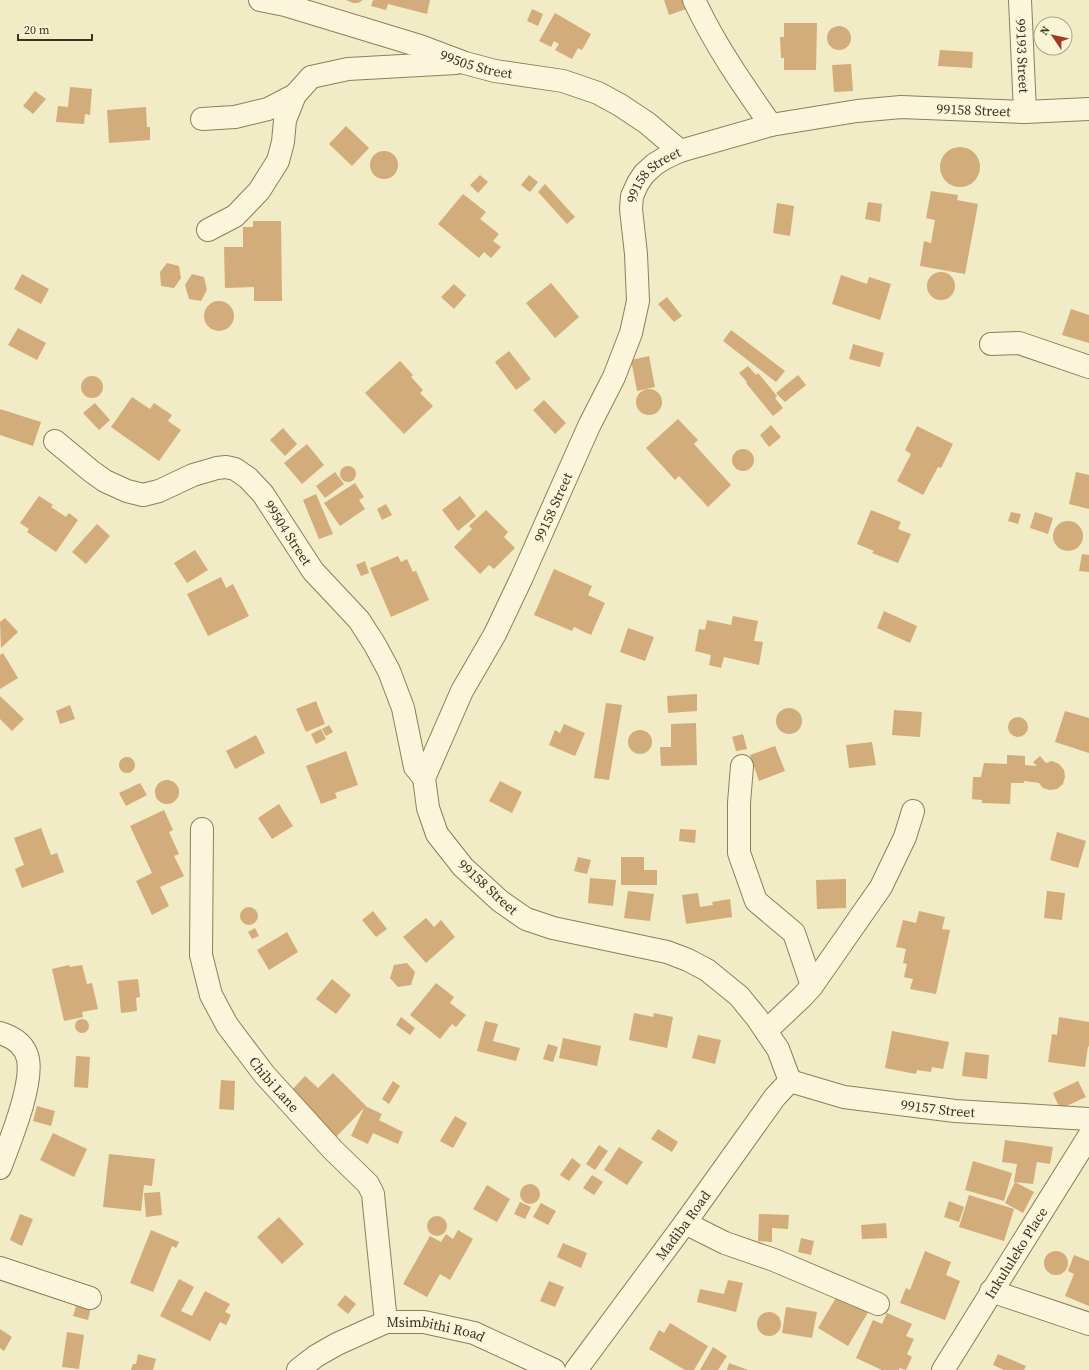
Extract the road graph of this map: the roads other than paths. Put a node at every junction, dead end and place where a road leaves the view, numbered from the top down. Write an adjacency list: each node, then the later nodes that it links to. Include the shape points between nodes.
1 (260, 0): 4 (street, 99505 Street, via 286,5 420,46)
2 (694, 0): 9 (street, via 728,64)
3 (1020, 0): 7 (street, 99193 Street)
4 (465, 63): 5 (street, via 348,69 311,77); 10 (street, 99505 Street, via 495,71 563,80 598,93 620,104)
5 (295, 94): 8 (street, via 268,109 235,117); 11 (street, via 285,120 278,161 263,185 235,216)
6 (1089, 109): 7 (street, 99158 Street)
7 (1026, 112): 9 (street, 99158 Street, via 901,107 857,111)
8 (202, 119)
9 (771, 125): 10 (street, 99158 Street)
10 (680, 151): 16 (street, 99158 Street, via 655,164 644,174 635,188 631,209 638,302 631,333 614,377 589,426 522,577 495,634 462,692)
11 (208, 230)
12 (991, 344): 13 (street, via 1019,343)
13 (1089, 367)
14 (55, 441): 16 (street, 99504 Street, via 105,481 143,495 217,468 235,469 248,478 263,494 313,571 359,620 375,645 390,671 404,708 415,767)
15 (742, 766): 19 (street, via 739,853 756,901 794,933)
16 (424, 778): 20 (street, 99158 Street, via 428,808 437,834 463,868 500,901 526,919 553,928 667,952 688,960 707,970 739,996)
17 (913, 811): 19 (street, via 905,837 880,887)
18 (202, 829): 31 (street, Chibi Lane, via 201,955 212,995 226,1025 264,1074 333,1150 368,1184 373,1194)
19 (812, 986): 20 (street)
20 (766, 1031): 22 (street, 99158 Street, via 778,1049)
21 (0, 1034): 25 (street, via 20,1043 28,1059 27,1084)
22 (790, 1081): 23 (street, 99157 Street, via 844,1098 955,1111); 26 (street, Madiba Road, via 775,1097)
23 (1089, 1119)
24 (1089, 1136): 28 (street, Inkululeko Place)
25 (0, 1168)
26 (685, 1223): 30 (street, via 726,1243 774,1260); 35 (street, Madiba Road)
27 (0, 1268): 29 (street)
28 (991, 1291): 32 (street); 36 (street, Inkululeko Place)
29 (90, 1298)
30 (878, 1304)
31 (386, 1322): 33 (street, Msimbithi Road, via 321,1353); 34 (street, Msimbithi Road, via 424,1322 474,1333)
32 (1089, 1324)
33 (298, 1370)
34 (554, 1370)
35 (576, 1370)
36 (943, 1370)

